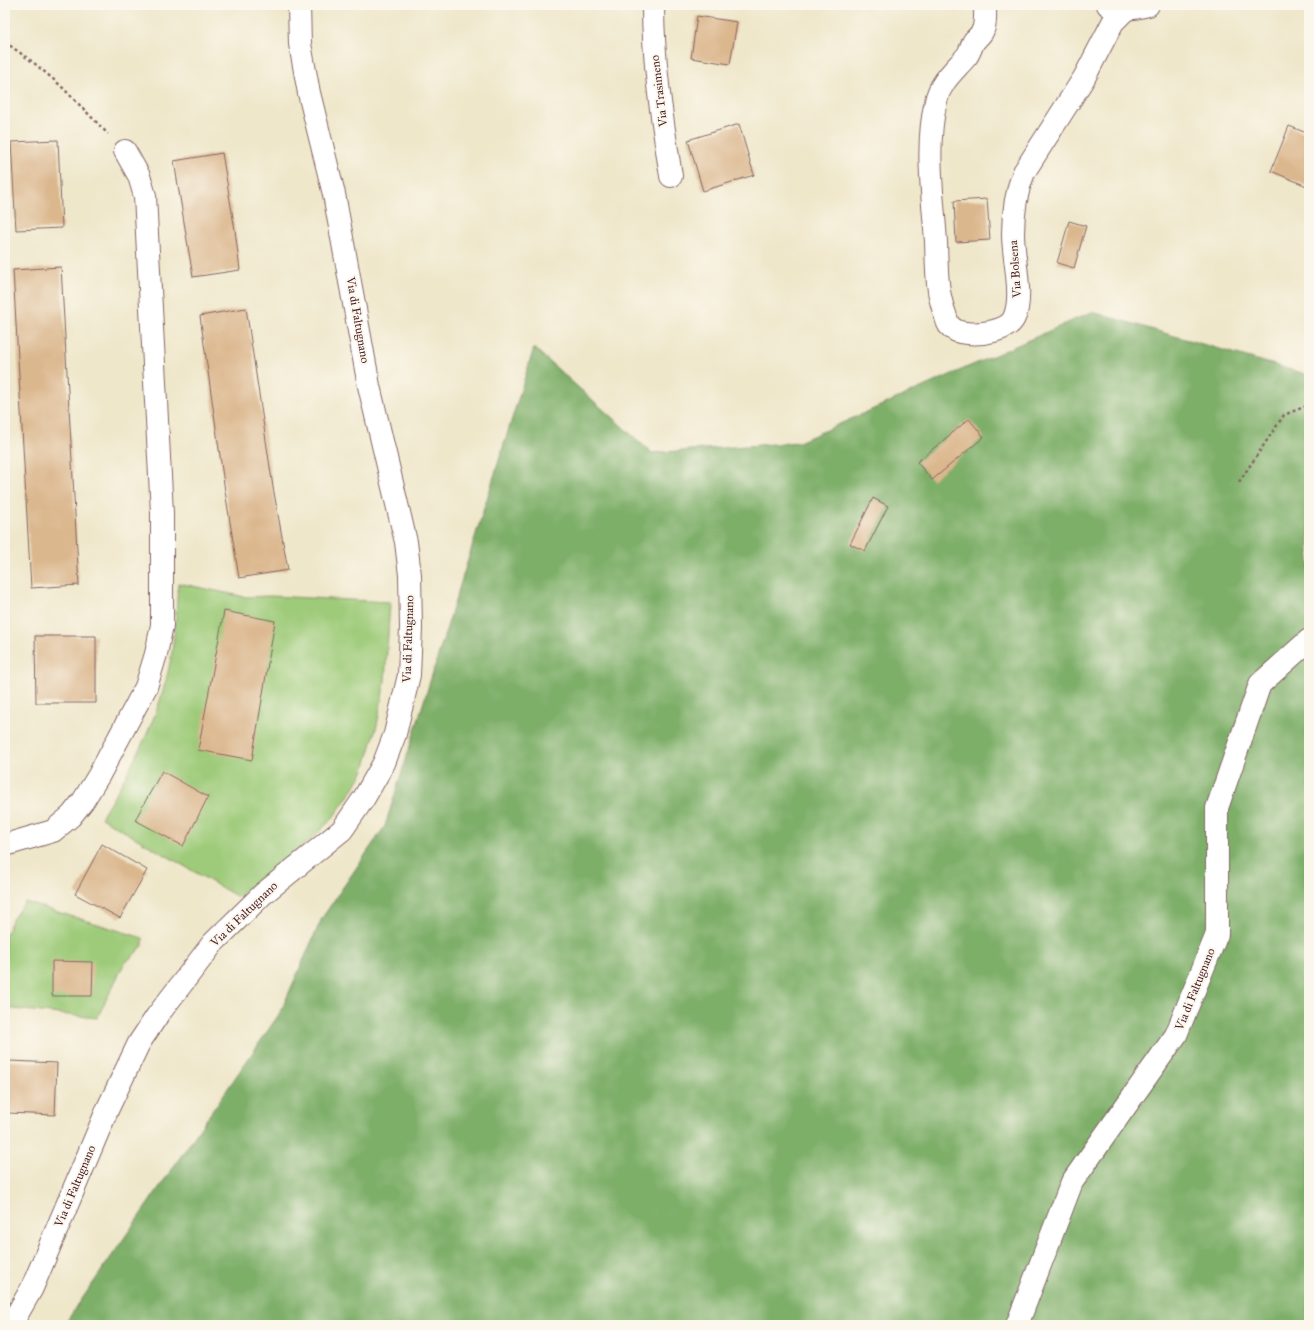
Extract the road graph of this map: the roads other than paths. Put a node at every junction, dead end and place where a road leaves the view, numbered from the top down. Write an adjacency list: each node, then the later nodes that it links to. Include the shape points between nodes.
1 (299, 5): 10 (street, Via di Faltugnano, via 300,44 309,93 334,194 369,386 406,542 410,575 410,675 395,734 384,763 342,830 263,894 213,943 157,1016 139,1044 108,1108 32,1288)
2 (653, 5): 7 (street, Via Trasimeno, via 653,40 661,112)
3 (985, 5): 5 (street, Via Bolsena, via 983,31 967,56 942,84 936,101 931,148 936,278 942,308 948,324 958,332 970,334 989,332 1003,327 1013,319 1018,291 1013,234 1018,188 1024,172 1084,78 1113,22)
4 (1148, 5): 5 (street, via 1133,9)
5 (1117, 7)
6 (125, 152): 9 (street, via 139,176 145,196 162,513 162,625 146,687 99,775 72,816 53,831)
7 (672, 176)
8 (1309, 640): 11 (street, Via di Faltugnano, via 1260,684 1217,808 1217,934 1176,1035 1072,1182)
9 (5, 846)
10 (11, 1325)
11 (1017, 1325)

